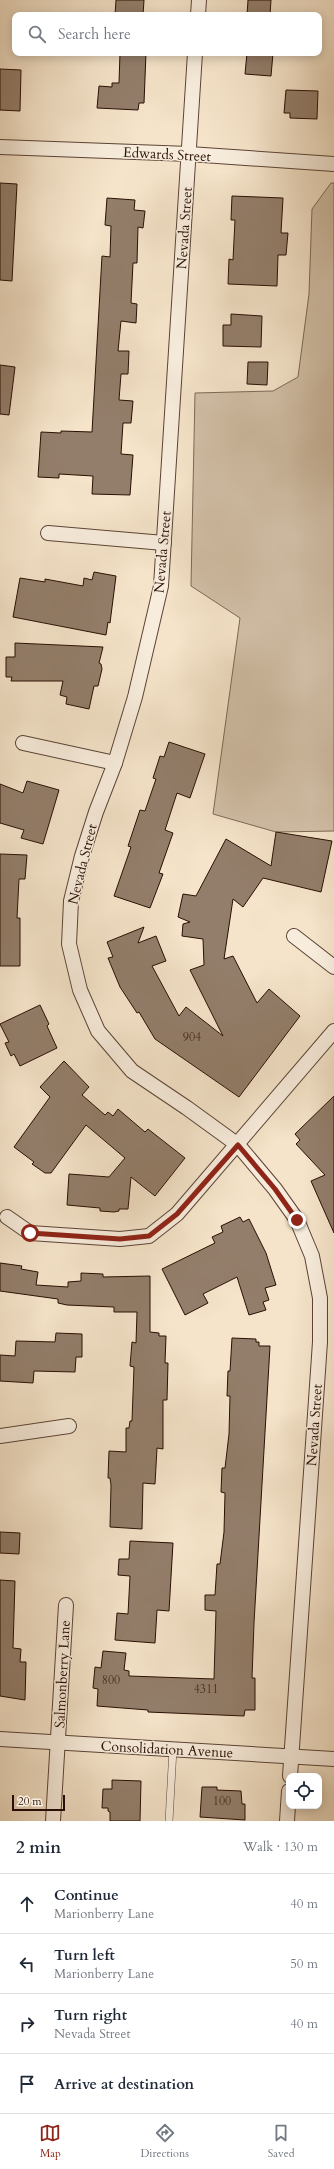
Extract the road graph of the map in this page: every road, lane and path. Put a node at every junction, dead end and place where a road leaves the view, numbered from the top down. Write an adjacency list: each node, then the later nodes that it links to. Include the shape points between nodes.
1 (199, 0): 2 (street)
2 (198, 12)
3 (196, 56): 5 (street, Nevada Street)
4 (0, 147): 5 (street, Edwards Street)
5 (189, 154): 6 (street, Edwards Street); 8 (street, Nevada Street)
6 (334, 164)
7 (48, 533): 8 (street)
8 (164, 543): 10 (street, Nevada Street, via 161,586 150,640)
9 (23, 743): 10 (street)
10 (115, 763): 14 (street, Nevada Street, via 93,819 71,901 69,944 80,990 98,1031 132,1071)
11 (294, 936): 12 (street)
12 (334, 967)
13 (334, 1031): 14 (street)
14 (238, 1145): 15 (street, via 177,1214 149,1236 120,1239 30,1233); 22 (street, Nevada Street, via 297,1220 312,1256 320,1298 319,1350)
15 (7, 1217)
16 (69, 1426): 17 (street)
17 (0, 1436)
18 (66, 1605): 20 (street, Salmonberry Lane)
19 (0, 1739): 20 (street, Consolidation Avenue)
20 (58, 1742): 21 (street, Consolidation Avenue); 26 (street, Salmonberry Lane)
21 (173, 1749): 22 (street, Consolidation Avenue); 27 (lane)
22 (291, 1756): 23 (street, Consolidation Avenue); 24 (street, Nevada Street)
23 (334, 1759)
24 (290, 1773)
25 (288, 1809): 28 (street)
26 (53, 1821)
27 (169, 1821)
28 (287, 1821)

